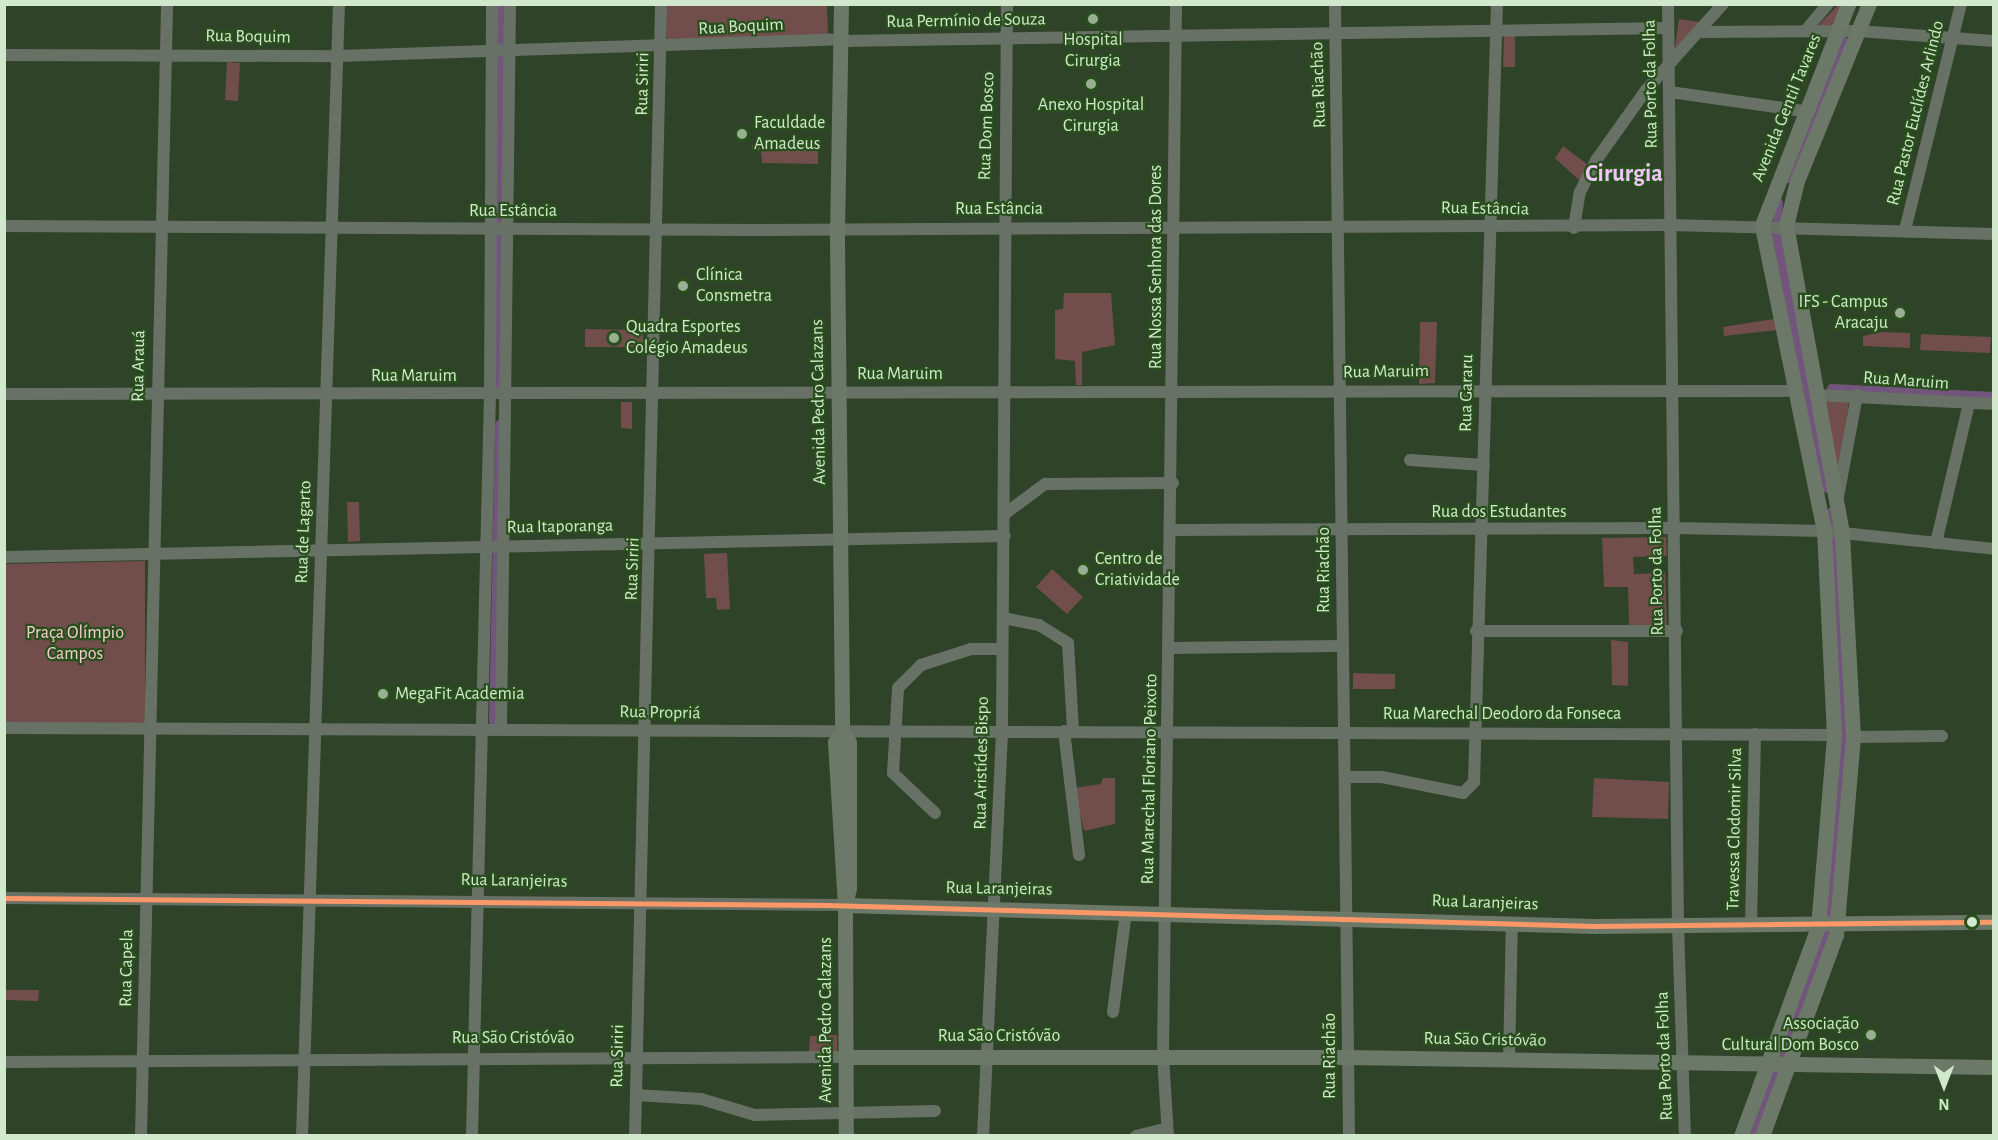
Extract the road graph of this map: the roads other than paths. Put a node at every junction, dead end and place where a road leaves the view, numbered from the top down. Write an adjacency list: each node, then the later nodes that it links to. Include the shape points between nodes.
1 (167, 4): 32 (street, Rua Arauá)
2 (339, 4): 34 (street, Rua de Lagarto)
3 (492, 4): 31 (street)
4 (510, 4): 31 (street)
5 (661, 4): 30 (street, Rua Siriri)
6 (831, 4): 28 (main road, Avenida Pedro Calazans)
7 (841, 4): 28 (main road, Avenida Pedro Calazans)
8 (1007, 4): 27 (street, Rua Dom Bosco)
9 (1176, 4): 25 (street, Rua Nossa Senhora das Dores)
10 (1335, 4): 22 (street, Rua Riachão)
11 (1497, 4): 23 (street, Rua Gararu)
12 (1668, 4): 18 (street, Rua Porto da Folha)
13 (1723, 4): 24 (street)
14 (1827, 4): 19 (street, Avenida Gentil Tavares)
15 (1848, 4): 20 (main road, Avenida Gentil Tavares)
16 (1869, 4): 21 (main road, Avenida Gentil Tavares)
17 (1961, 4): 26 (street, Rua Pastor Euclídes Arlindo)
18 (1668, 28): 23 (street, Rua Permínio de Souza); 35 (street, Rua Porto da Folha)
19 (1806, 30): 20 (street); 24 (street)
20 (1840, 31): 21 (street); 37 (main road, Avenida Gentil Tavares)
21 (1857, 31): 26 (street); 43 (main road, Avenida Gentil Tavares, via 1797,181)
22 (1335, 32): 23 (street, Rua Permínio de Souza); 25 (street, Rua Permínio de Souza); 38 (street, Rua Riachão)
23 (1496, 32): 47 (street, Rua Gararu)
24 (1700, 32): 35 (street)
25 (1176, 37): 27 (street, Rua Permínio de Souza); 46 (street, Rua Nossa Senhora das Dores)
26 (1953, 37): 29 (street); 52 (street, Rua Pastor Euclídes Arlindo)
27 (1008, 39): 28 (street, Rua Permínio de Souza); 45 (street, Rua Dom Bosco)
28 (836, 41): 30 (street, Rua Boquim); 44 (main road, Avenida Pedro Calazans)
29 (1994, 41)
30 (661, 49): 31 (street, Rua Boquim); 51 (street, Rua Siriri)
31 (499, 52): 34 (street, Rua Boquim); 49 (street); 49 (street)
32 (166, 53): 33 (street, Rua Boquim); 34 (street, Rua Boquim); 42 (street, Rua Arauá)
33 (4, 55)
34 (338, 56): 48 (street, Rua de Lagarto)
35 (1669, 65): 36 (street, Rua Porto da Folha); 50 (street, via 1597,159 1580,192)
36 (1670, 92): 37 (street); 39 (street, Rua Porto da Folha)
37 (1804, 111): 40 (main road, Avenida Gentil Tavares)
38 (1342, 225): 46 (street, Rua Estância); 47 (street, Rua Estância); 56 (street, Rua Riachão)
39 (1671, 225): 40 (street, Rua Estância); 50 (street, Rua Estância); 57 (street, Rua Porto da Folha)
40 (1764, 225): 43 (street, Rua Estância); 58 (main road)
41 (4, 226): 42 (street, Rua Estância)
42 (160, 226): 48 (street, Rua Estância); 64 (street, Rua Arauá)
43 (1785, 226): 52 (street, Rua Estância); 65 (main road)
44 (837, 227): 45 (street, Rua Estância); 51 (street, Rua Estância); 59 (main road, Avenida Pedro Calazans)
45 (1002, 227): 46 (street, Rua Estância); 60 (street, Rua Dom Bosco)
46 (1174, 227): 55 (street, Rua Nossa Senhora das Dores)
47 (1490, 227): 50 (street, Rua Estância); 54 (street, Rua Gararu)
48 (333, 228): 49 (street, Rua Estância); 62 (street, Rua de Lagarto)
49 (499, 228): 51 (street, Rua Estância); 63 (street)
50 (1574, 228)
51 (658, 230): 67 (street, Rua Siriri)
52 (1905, 230): 53 (street, Rua Estância)
53 (1994, 234)
54 (1485, 389): 56 (street, Rua Maruim); 57 (street, Rua Maruim); 71 (street, Rua Gararu)
55 (1173, 390): 56 (street, Rua Maruim); 60 (street, Rua Maruim); 72 (street, Rua Nossa Senhora das Dores)
56 (1338, 391): 77 (street, Rua Riachão)
57 (1673, 391): 58 (street, Rua Maruim); 75 (street, Rua Porto da Folha)
58 (1796, 391): 79 (main road)
59 (839, 392): 60 (street, Rua Maruim); 67 (street, Rua Maruim); 82 (main road, Avenida Pedro Calazans)
60 (1003, 392): 74 (street, Rua Aristídes Bispo)
61 (4, 394): 64 (street, Rua Maruim)
62 (327, 394): 63 (street, Rua Maruim); 64 (street, Rua Maruim); 87 (street, Rua de Lagarto)
63 (499, 394): 67 (street, Rua Maruim); 85 (street); 85 (street)
64 (157, 395): 88 (street, Rua Arauá)
65 (1816, 395): 66 (street, Rua Maruim); 73 (main road)
66 (1857, 395): 68 (street, Rua Maruim); 73 (street)
67 (654, 396): 83 (street, Rua Siriri)
68 (1969, 403): 69 (street, Rua Maruim); 84 (street)
69 (1994, 404)
70 (1410, 460): 71 (street)
71 (1484, 465): 78 (street, Rua Gararu)
72 (1173, 483): 74 (street, via 1045,484); 76 (street, Rua Nossa Senhora das Dores)
73 (1837, 501): 80 (main road)
74 (1006, 513): 81 (street, Rua Aristídes Bispo)
75 (1673, 528): 78 (street, Rua dos Estudantes); 79 (street, Rua dos Estudantes); 92 (street, Rua Porto da Folha)
76 (1173, 530): 77 (street, Rua dos Estudantes); 94 (street, Rua Marechal Floriano Peixoto)
77 (1342, 530): 78 (street, Rua dos Estudantes); 93 (street, Rua Riachão)
78 (1481, 531): 91 (street, Rua Gararu)
79 (1825, 532): 80 (street, Rua dos Estudantes); 110 (main road)
80 (1842, 533): 84 (street); 112 (main road)
81 (1005, 536): 82 (street, Rua Itaporanga); 90 (street, Rua Aristídes Bispo)
82 (841, 538): 83 (street, Rua Itaporanga); 105 (main road, Avenida Pedro Calazans)
83 (652, 543): 85 (street, Rua Itaporanga); 104 (street, Rua Siriri)
84 (1936, 543): 86 (street)
85 (495, 547): 87 (street, Rua Itaporanga); 99 (street); 99 (street)
86 (1994, 549)
87 (321, 551): 88 (street, Rua Itaporanga); 98 (street, Rua de Lagarto)
88 (152, 552): 89 (street); 97 (street, Rua Arauá)
89 (4, 557)
90 (1003, 618): 95 (street, Rua Aristídes Bispo); 103 (street, via 1039,625 1068,643)
91 (1476, 631): 92 (street); 107 (street, Rua Gararu)
92 (1677, 632): 108 (street, Rua Porto da Folha)
93 (1342, 646): 94 (street); 106 (street, Rua Riachão)
94 (1170, 648): 101 (street, Rua Marechal Floriano Peixoto)
95 (1002, 649): 100 (street, Rua Aristídes Bispo); 102 (street, via 945,656 906,676 898,688)
96 (4, 728): 97 (street)
97 (149, 729): 98 (street, Rua Propriá); 117 (street, Rua Capela)
98 (314, 730): 99 (street, Rua Propriá); 118 (street, Rua de Lagarto)
99 (492, 730): 104 (street, Rua Propriá); 119 (street)
100 (1002, 730): 102 (street, Rua Propriá); 103 (street, Rua Propriá); 122 (street, Rua Aristídes Bispo)
101 (1169, 730): 103 (street, Rua Propriá); 106 (street, Rua Marechal Deodoro da Fonseca); 124 (street, Rua Marechal Floriano Peixoto)
102 (892, 731): 105 (street, Rua Propriá); 114 (street, via 893,773)
103 (1068, 731): 115 (street)
104 (644, 732): 105 (street, Rua Propriá); 120 (street, Rua Siriri)
105 (842, 732): 121 (main road, Avenida Pedro Calazans, via 835,742)
106 (1343, 732): 107 (street, Rua Marechal Deodoro da Fonseca); 113 (street, Rua Riachão)
107 (1475, 732): 108 (street, Rua Marechal Deodoro da Fonseca); 113 (street, Rua Gararu, via 1474,782 1463,793 1382,777)
108 (1677, 733): 109 (street, Rua Marechal Deodoro da Fonseca); 128 (street, Rua Porto da Folha)
109 (1755, 734): 110 (street, Rua Marechal Deodoro da Fonseca); 129 (street, Travessa Clodomir Silva)
110 (1834, 735): 130 (main road)
111 (1942, 736): 112 (street)
112 (1853, 737): 130 (main road)
113 (1345, 777): 125 (street, Rua Riachão)
114 (935, 813)
115 (1079, 855)
116 (4, 898): 117 (street, Rua Laranjeiras)
117 (147, 898): 118 (street, Rua Laranjeiras); 141 (street, Rua Capela)
118 (312, 899): 119 (street, Rua Laranjeiras); 138 (street, Rua de Lagarto)
119 (476, 900): 120 (street, Rua Laranjeiras); 133 (street)
120 (639, 903): 121 (street, Rua Laranjeiras); 137 (street, Rua Siriri)
121 (845, 905): 122 (main road, Rua Laranjeiras); 135 (main road, Avenida Pedro Calazans)
122 (996, 909): 123 (main road, Rua Laranjeiras); 132 (street, Rua Aristídes Bispo)
123 (1126, 912): 124 (main road, Rua Laranjeiras); 131 (street)
124 (1167, 913): 125 (main road, Rua Laranjeiras); 134 (street, Rua Marechal Floriano Peixoto)
125 (1347, 918): 127 (main road, Rua Laranjeiras); 136 (street, Rua Riachão)
126 (1994, 922): 130 (main road, Rua Laranjeiras)
127 (1512, 923): 128 (main road, Rua Laranjeiras); 139 (street)
128 (1678, 926): 129 (main road, Rua Laranjeiras); 142 (street, Rua Porto da Folha)
129 (1751, 926): 130 (main road, Rua Laranjeiras)
130 (1827, 927): 143 (main road); 144 (main road)
131 (1113, 1012)
132 (983, 1055): 134 (main road, Rua São Cristóvão); 135 (main road, Rua São Cristóvão); 155 (street, Rua Aristídes Bispo)
133 (473, 1056): 137 (street, Rua São Cristóvão); 138 (street, Rua São Cristóvão); 152 (street)
134 (1163, 1056): 136 (main road, Rua São Cristóvão); 149 (street, Rua Marechal Floriano Peixoto)
135 (844, 1057): 137 (street, Rua São Cristóvão); 147 (main road, Avenida Pedro Calazans)
136 (1348, 1057): 139 (main road, Rua São Cristóvão); 157 (street, Rua Riachão)
137 (635, 1059): 146 (street, Rua Siriri)
138 (307, 1060): 141 (street, Rua São Cristóvão); 151 (street, Rua de Lagarto)
139 (1509, 1061): 142 (main road, Rua São Cristóvão)
140 (4, 1062): 141 (street, Rua São Cristóvão)
141 (143, 1062): 150 (street, Rua Capela)
142 (1682, 1063): 144 (main road, Rua São Cristóvão); 158 (street, Rua Porto da Folha)
143 (1791, 1063): 144 (main road, Rua São Cristóvão); 145 (main road, Rua São Cristóvão); 160 (main road)
144 (1770, 1064): 159 (main road)
145 (1994, 1067)
146 (636, 1095): 147 (street, via 701,1099 755,1115); 153 (street, Rua Siriri)
147 (846, 1111): 148 (street); 154 (main road, Avenida Pedro Calazans)
148 (934, 1111)
149 (1167, 1132): 156 (street)
150 (141, 1136)
151 (302, 1136)
152 (472, 1136)
153 (635, 1136)
154 (846, 1136)
155 (983, 1136)
156 (1136, 1136)
157 (1348, 1136)
158 (1685, 1136)
159 (1740, 1136)
160 (1762, 1136)

